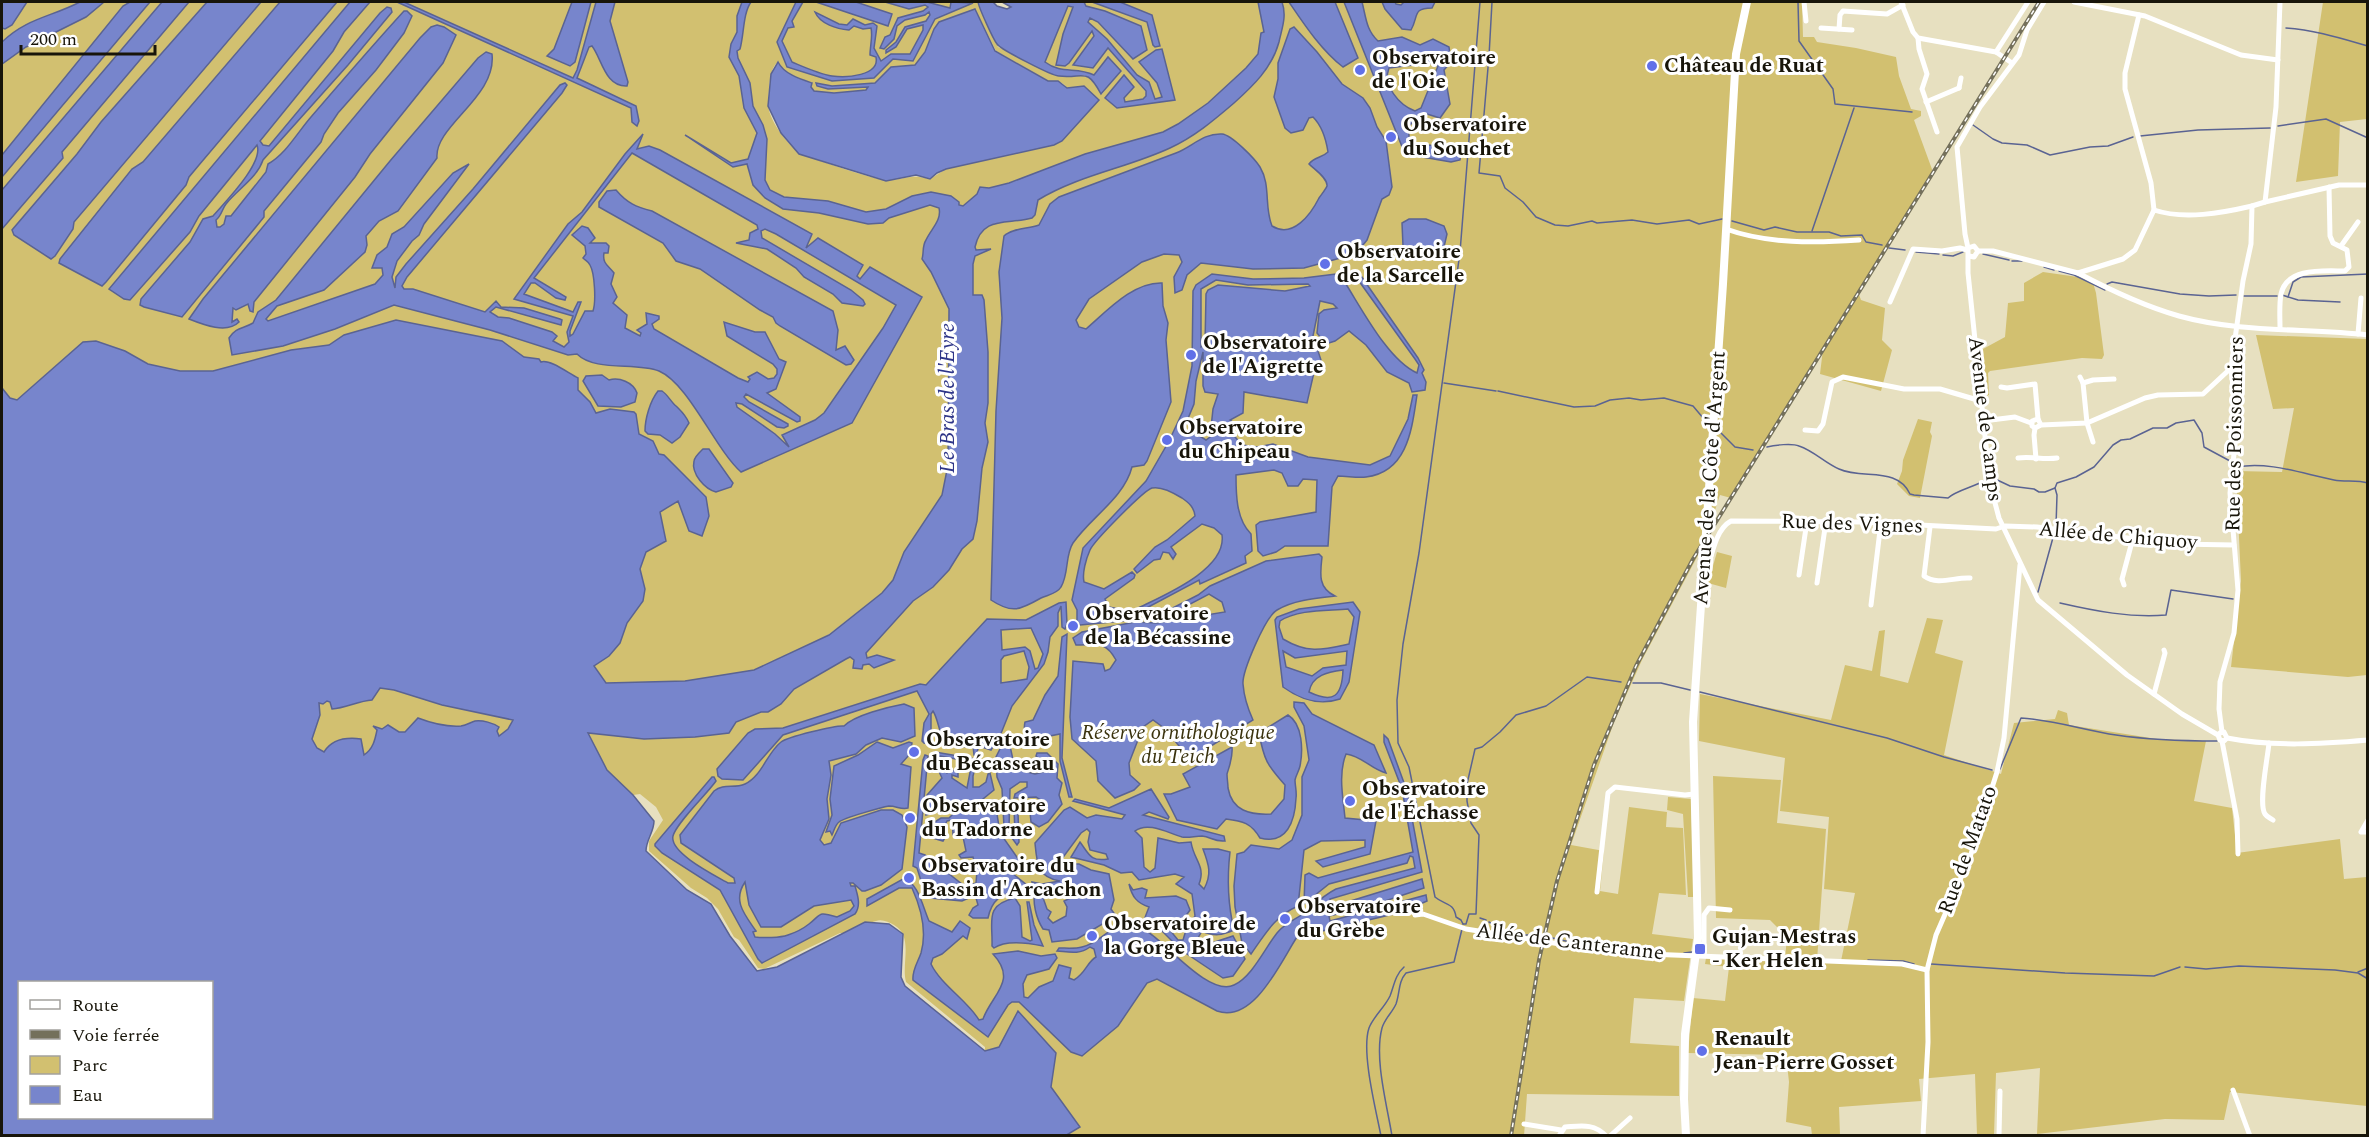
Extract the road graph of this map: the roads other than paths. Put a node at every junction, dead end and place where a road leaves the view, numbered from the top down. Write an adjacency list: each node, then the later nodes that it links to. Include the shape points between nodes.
1 (1747, 2): 28 (main road, Avenue de la Côte d'Argent, via 1736,54)
2 (1804, 2): 9 (street)
3 (2028, 2): 14 (street)
4 (2044, 2): 16 (street, Avenue de Camps)
5 (2074, 2): 8 (street)
6 (2280, 2): 15 (street)
7 (1902, 3): 11 (street, via 1887,14 1843,11); 13 (street)
8 (2139, 15): 15 (street, via 2241,55); 26 (street, via 2125,89 2151,183)
9 (1806, 21)
10 (1821, 28): 11 (street)
11 (1839, 29): 12 (street)
12 (1852, 30)
13 (1918, 38): 14 (street); 20 (street, via 1927,72 1922,89)
14 (1996, 52): 16 (street)
15 (2278, 60): 24 (street)
16 (2012, 63): 31 (street, Avenue de Camps, via 1957,147 1965,234)
17 (1960, 78): 18 (street)
18 (1959, 88): 19 (street); 20 (street)
19 (1966, 92)
20 (1926, 102): 21 (street)
21 (1937, 132)
22 (2367, 185): 23 (street)
23 (2329, 187): 24 (street); 30 (street, via 2330,236 2333,243)
24 (2265, 202): 25 (street)
25 (2252, 206): 26 (street, via 2228,212 2166,214); 35 (street, Rue des Poissonniers, via 2251,244)
26 (2154, 210): 32 (street, via 2135,250 2123,259)
27 (2358, 222): 30 (street)
28 (1726, 229): 29 (street, via 1745,235 1810,242); 61 (main road, Avenue de la Côte d'Argent)
29 (1859, 240)
30 (2342, 246): 36 (street, via 2348,252 2348,270 2300,274 2288,281 2282,290)
31 (1971, 250): 32 (street, via 1993,251); 34 (street, via 1913,249); 44 (street, Avenue de Camps)
32 (2078, 273): 35 (street, via 2125,296 2181,316)
33 (2361, 298): 37 (street)
34 (1890, 302)
35 (2236, 325): 36 (street); 39 (street, Rue des Poissonniers)
36 (2280, 328): 37 (street)
37 (2358, 334): 38 (street)
38 (2367, 335)
39 (2232, 368): 46 (street, via 2203,394 2145,398); 59 (street, Rue des Poissonniers, via 2237,424 2230,493)
40 (2080, 377): 42 (street)
41 (2114, 379): 42 (street)
42 (2084, 383): 46 (street)
43 (2001, 387): 47 (street, via 2035,384)
44 (1981, 401): 45 (street, Avenue de Camps); 48 (street, via 1940,389 1904,389 1843,377 1832,382 1818,431)
45 (1983, 420): 47 (street, via 2014,417); 57 (street, Avenue de Camps, via 1990,484)
46 (2087, 423): 47 (street); 49 (street)
47 (2036, 424): 52 (street)
48 (1805, 430)
49 (2093, 442)
50 (2018, 458): 52 (street)
51 (2057, 458): 52 (street)
52 (2037, 459)
53 (1807, 521): 54 (street, Rue des Vignes); 60 (street, Rue des Vignes, via 1731,521); 64 (street)
54 (1826, 521): 55 (street, Rue des Vignes); 66 (street)
55 (1881, 522): 56 (street, Rue des Vignes); 69 (street)
56 (1930, 527): 57 (street, Rue des Vignes); 65 (street, via 1924,576 1940,581)
57 (2003, 527): 58 (street, Allée de Chiquoy); 63 (street, Avenue de Camps)
58 (2133, 538): 59 (street, Allée de Chiquoy); 67 (street, via 2122,579)
59 (2234, 545): 72 (street, Rue des Poissonniers, via 2238,590 2234,633 2220,682)
60 (1715, 546): 61 (street); 62 (street, Rue des Vignes)
61 (1704, 552): 62 (street); 68 (main road, Avenue de la Côte d'Argent)
62 (1713, 554): 68 (street, Rue des Vignes)
63 (2020, 566): 71 (street, Avenue de Camps, via 2038,600); 87 (street, Rue de Matato, via 2004,738 1997,772 1970,857 1936,935)
64 (1799, 575)
65 (1970, 578)
66 (1817, 583)
67 (2124, 585)
68 (1702, 587): 76 (main road, Avenue de la Côte d'Argent, via 1692,722)
69 (1871, 605)
70 (2164, 650): 71 (street)
71 (2154, 694): 72 (street, Avenue de Camps)
72 (2220, 734): 73 (street)
73 (2225, 740): 75 (street); 80 (street)
74 (2367, 740): 75 (street)
75 (2269, 743): 77 (street, via 2264,808)
76 (1694, 794): 81 (street, via 1610,789); 84 (main road, Avenue de la Côte d'Argent)
77 (2273, 820)
78 (2367, 820): 79 (street)
79 (2364, 832)
80 (2238, 854)
81 (1598, 892)
82 (1730, 910): 84 (street, via 1709,908)
83 (1415, 915): 86 (street, Allée de Canteranne, via 1423,914 1462,928 1591,949)
84 (1701, 915): 85 (street); 86 (main road, Avenue de la Côte d'Argent)
85 (1704, 952)
86 (1696, 957): 87 (street, Allée de Canteranne, via 1902,964); 94 (main road, Avenue de la Côte d'Argent, via 1685,1034)
87 (1927, 970): 95 (street, Rue de Matato)
88 (2233, 1090): 97 (street)
89 (2000, 1091): 96 (street)
90 (1630, 1118): 93 (street)
91 (1524, 1124): 92 (street)
92 (1560, 1133): 93 (street, via 1567,1127 1592,1126)
93 (1608, 1136)
94 (1686, 1136)
95 (1923, 1136)
96 (1999, 1136)
97 (2250, 1136)

